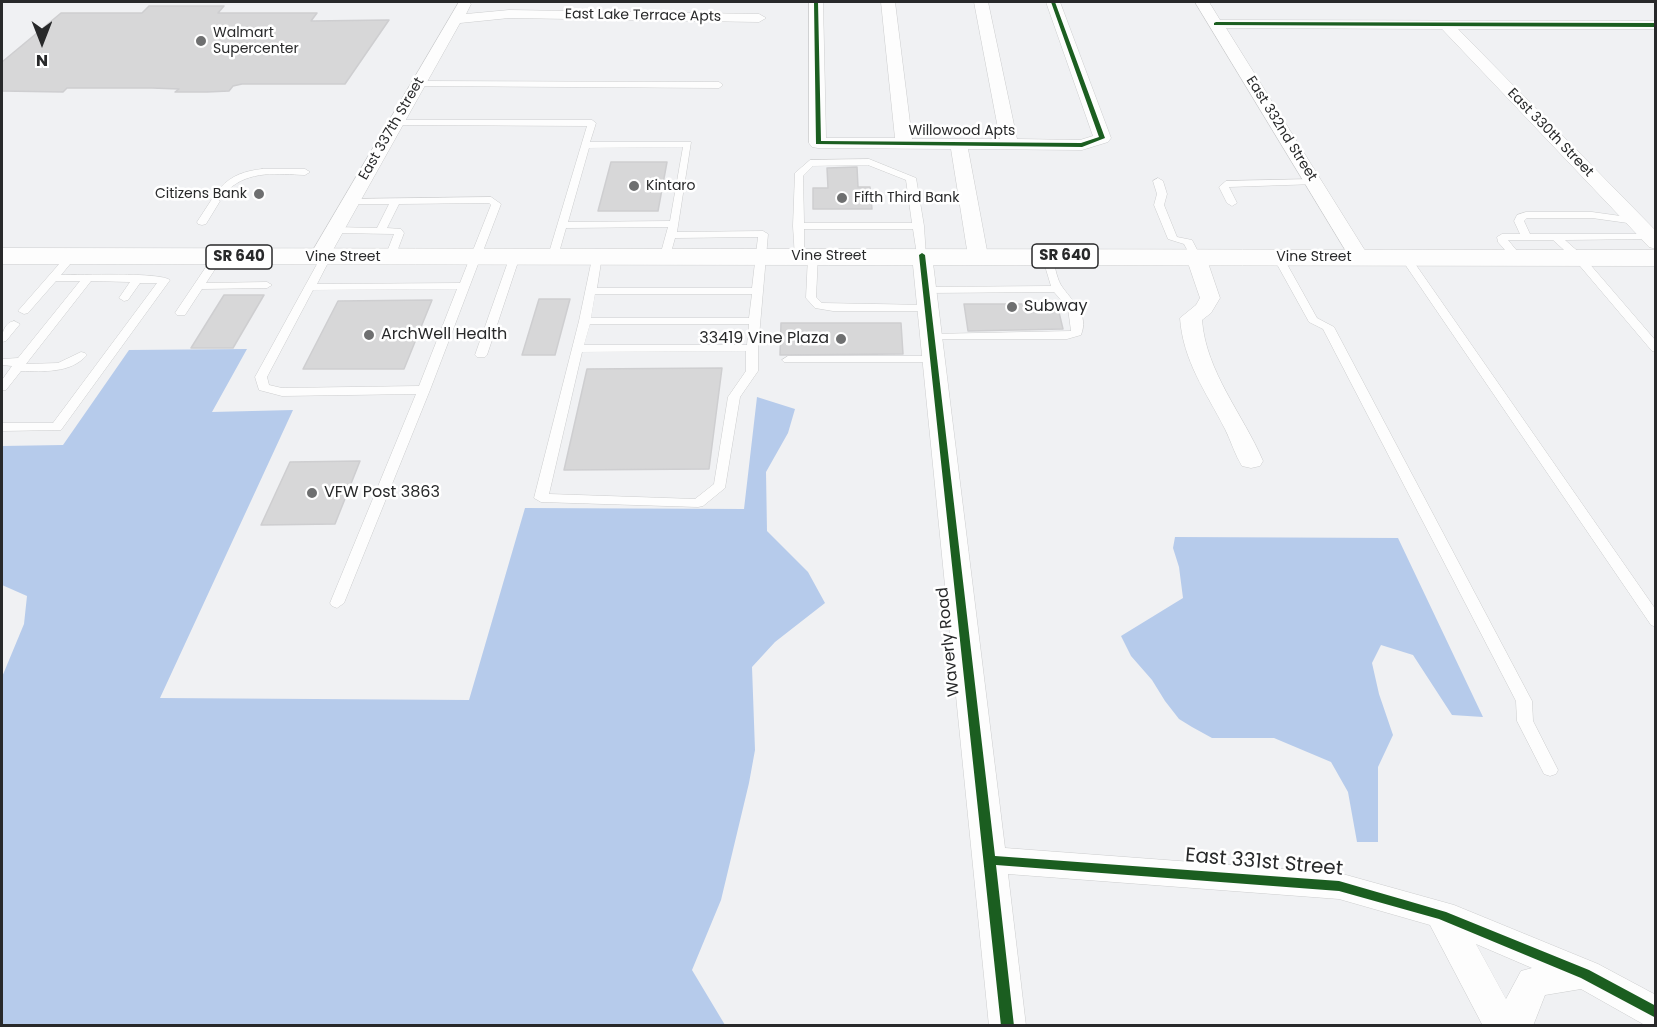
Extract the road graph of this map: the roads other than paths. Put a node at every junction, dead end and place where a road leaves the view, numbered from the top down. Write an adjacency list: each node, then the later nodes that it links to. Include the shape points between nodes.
1 (465, 2): 10 (street, East 337th Street)
2 (816, 2): 16 (street, Willowood Apts, via 818,143)
3 (888, 2): 16 (street, Willowood Apts)
4 (981, 2): 19 (street, Willowood Apts)
5 (1053, 2): 19 (street, Willowood Apts, via 1102,138 1082,145)
6 (1202, 2): 8 (street, East 332nd Street)
7 (759, 18): 10 (street, East Lake Terrace Apts, via 509,14)
8 (1216, 24): 9 (street); 22 (street, East 332nd Street)
9 (1445, 24): 11 (street); 28 (street, East 330th Street)
10 (451, 25): 12 (street); 13 (street, East 337th Street)
11 (1656, 25)
12 (483, 32)
13 (418, 84): 14 (lane); 15 (street, East 337th Street)
14 (719, 85)
15 (397, 122): 17 (lane, via 592,123); 26 (street, East 337th Street)
16 (904, 144): 18 (street, Willowood Apts)
17 (585, 145): 30 (lane); 36 (lane, via 688,144)
18 (959, 145): 19 (street, Willowood Apts); 48 (street, Willowood Apts)
19 (1010, 145)
20 (305, 172): 23 (lane, via 248,174)
21 (1158, 181): 50 (lane, via 1162,195 1159,205 1173,239 1188,242)
22 (1313, 182): 27 (lane, via 1226,184); 54 (street, East 332nd Street)
23 (225, 188)
24 (396, 200): 26 (lane); 34 (lane); 42 (lane, via 495,201)
25 (215, 201): 29 (lane)
26 (352, 201): 33 (street, East 337th Street)
27 (1232, 203)
28 (1635, 221): 37 (street, East 330th Street); 38 (lane, via 1592,215 1526,215 1519,221)
29 (202, 222)
30 (562, 225): 36 (lane); 44 (lane)
31 (798, 226): 32 (lane); 32 (lane, via 798,176 810,163 869,162 911,178); 47 (lane)
32 (919, 226): 39 (lane)
33 (334, 230): 34 (lane); 53 (street, East 337th Street)
34 (381, 230): 41 (lane, via 399,233)
35 (1554, 236): 37 (lane); 38 (lane); 56 (lane)
36 (670, 238): 45 (main road, Vine Street / SR 640); 46 (main road, Vine Street / SR 640)
37 (1653, 245): 56 (main road, Vine Street / SR 640)
38 (1521, 246): 55 (main road, Vine Street / SR 640); 56 (main road, Vine Street / SR 640)
39 (922, 255): 47 (main road, Vine Street / SR 640); 48 (main road, Vine Street / SR 640); 69 (street, Waverly Road)
40 (71, 256): 52 (main road, Vine Street / SR 640); 57 (main road, Vine Street / SR 640); 58 (lane)
41 (390, 256): 42 (main road, Vine Street / SR 640); 53 (main road, Vine Street / SR 640)
42 (476, 256): 43 (main road, Vine Street / SR 640); 64 (lane)
43 (515, 256): 44 (main road, Vine Street / SR 640); 81 (lane)
44 (554, 256): 45 (main road, Vine Street / SR 640)
45 (597, 256): 66 (lane)
46 (762, 256): 47 (main road, Vine Street / SR 640); 67 (lane)
47 (806, 256): 69 (lane, via 811,298 819,306 833,309)
48 (978, 256): 49 (main road, Vine Street / SR 640)
49 (1047, 256): 50 (main road, Vine Street / SR 640); 65 (lane)
50 (1196, 256): 51 (main road, Vine Street / SR 640); 88 (street, via 1210,298 1204,309 1191,318 1191,335 1205,377)
51 (1278, 256): 54 (main road, Vine Street / SR 640); 91 (lane, via 1313,320 1328,327 1524,701 1525,721)
52 (218, 257): 53 (main road, Vine Street / SR 640); 62 (lane)
53 (323, 257): 63 (lane)
54 (1359, 257): 55 (main road, Vine Street / SR 640)
55 (1405, 257): 90 (lane)
56 (1578, 257): 79 (lane)
57 (4, 259)
58 (53, 278): 59 (lane); 70 (lane)
59 (88, 278): 60 (lane); 84 (lane)
60 (138, 278): 68 (lane); 87 (lane, via 165,280 57,427)
61 (267, 285): 62 (lane)
62 (199, 286): 71 (lane)
63 (310, 286): 64 (lane); 86 (lane, via 261,377 263,387 282,392)
64 (463, 286): 86 (lane)
65 (1057, 289): 69 (lane); 77 (lane, via 1070,298 1078,320 1077,333)
66 (591, 291): 67 (lane); 72 (lane)
67 (758, 291): 73 (lane)
68 (124, 298)
69 (927, 299): 77 (street, Waverly Road)
70 (24, 311)
71 (181, 313)
72 (585, 321): 73 (lane); 78 (lane)
73 (755, 321): 76 (lane)
74 (14, 324): 75 (lane)
75 (2, 339)
76 (752, 348): 78 (lane); 78 (lane, via 752,371 734,397 720,485 698,503 541,498)
77 (932, 348): 82 (lane); 92 (street, Waverly Road)
78 (577, 349)
79 (1656, 349)
80 (81, 355): 84 (lane, via 64,367)
81 (481, 355)
82 (788, 360)
83 (2, 362): 84 (lane)
84 (19, 364): 85 (lane)
85 (2, 387)
86 (424, 390): 89 (lane)
87 (2, 427)
88 (1251, 461)
89 (337, 603)
90 (1656, 622)
91 (1550, 770)
92 (988, 860): 93 (street, East 331st Street, via 1339,886); 96 (street, Waverly Road)
93 (1442, 915): 94 (street, East 331st Street); 97 (street)
94 (1585, 974): 95 (street, East 331st Street); 98 (street, via 1534,982)
95 (1656, 1013)
96 (1008, 1026)
97 (1502, 1026)
98 (1514, 1026)

